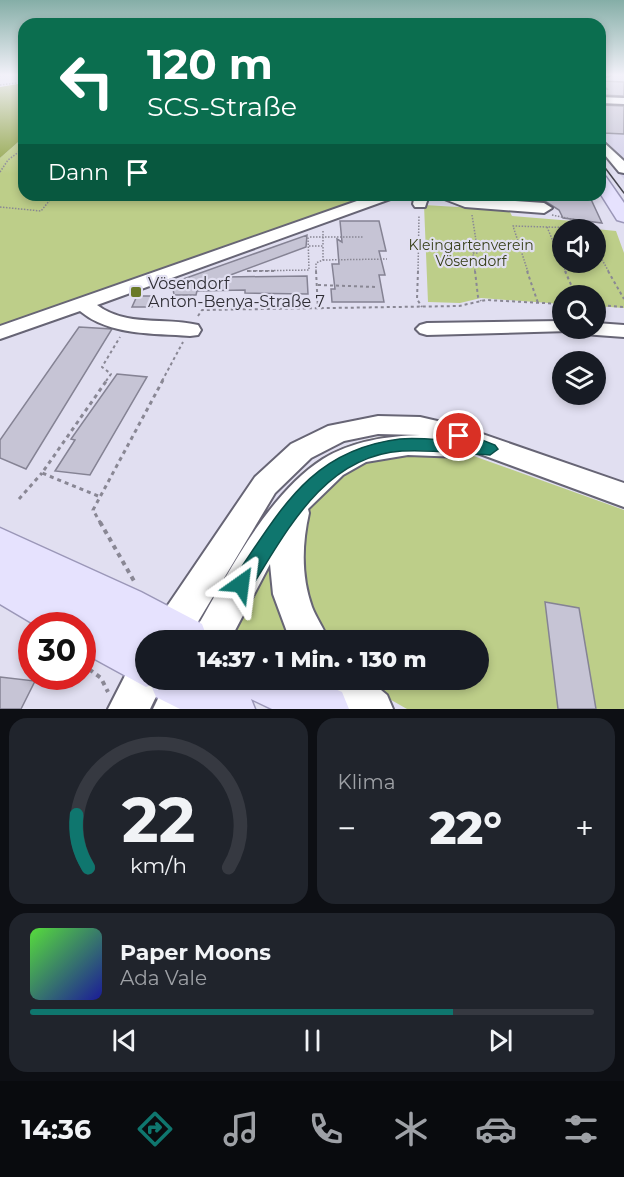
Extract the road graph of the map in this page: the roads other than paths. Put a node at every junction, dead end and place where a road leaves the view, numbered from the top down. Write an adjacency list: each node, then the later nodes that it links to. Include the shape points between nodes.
1 (606, 147): 2 (street)
2 (623, 160)
3 (606, 189): 7 (main road)
4 (374, 201): 8 (street, via 304,231)
5 (462, 201): 6 (street)
6 (544, 208)
7 (624, 216)
8 (85, 304): 11 (street, via 100,317 127,324); 14 (street)
9 (552, 327): 10 (street)
10 (427, 329)
11 (190, 330)
12 (606, 330): 13 (street)
13 (624, 331)
14 (0, 333)
15 (490, 449): 16 (street); 17 (street, via 425,445 376,449 334,467); 22 (street, via 439,431 399,425 347,431 301,451 265,485)
16 (624, 495)
17 (298, 500): 23 (street); 24 (street, via 288,533 287,579 293,605)
18 (0, 544): 21 (main road)
19 (0, 582): 20 (main road)
20 (49, 612)
21 (67, 612)
22 (189, 630)
23 (200, 630)
24 (305, 630)
25 (96, 640): 26 (main road)
26 (135, 657)
27 (198, 690): 30 (main road)
28 (284, 690): 31 (main road)
29 (351, 690): 32 (street)
30 (231, 709)
31 (325, 709)
32 (373, 709)

